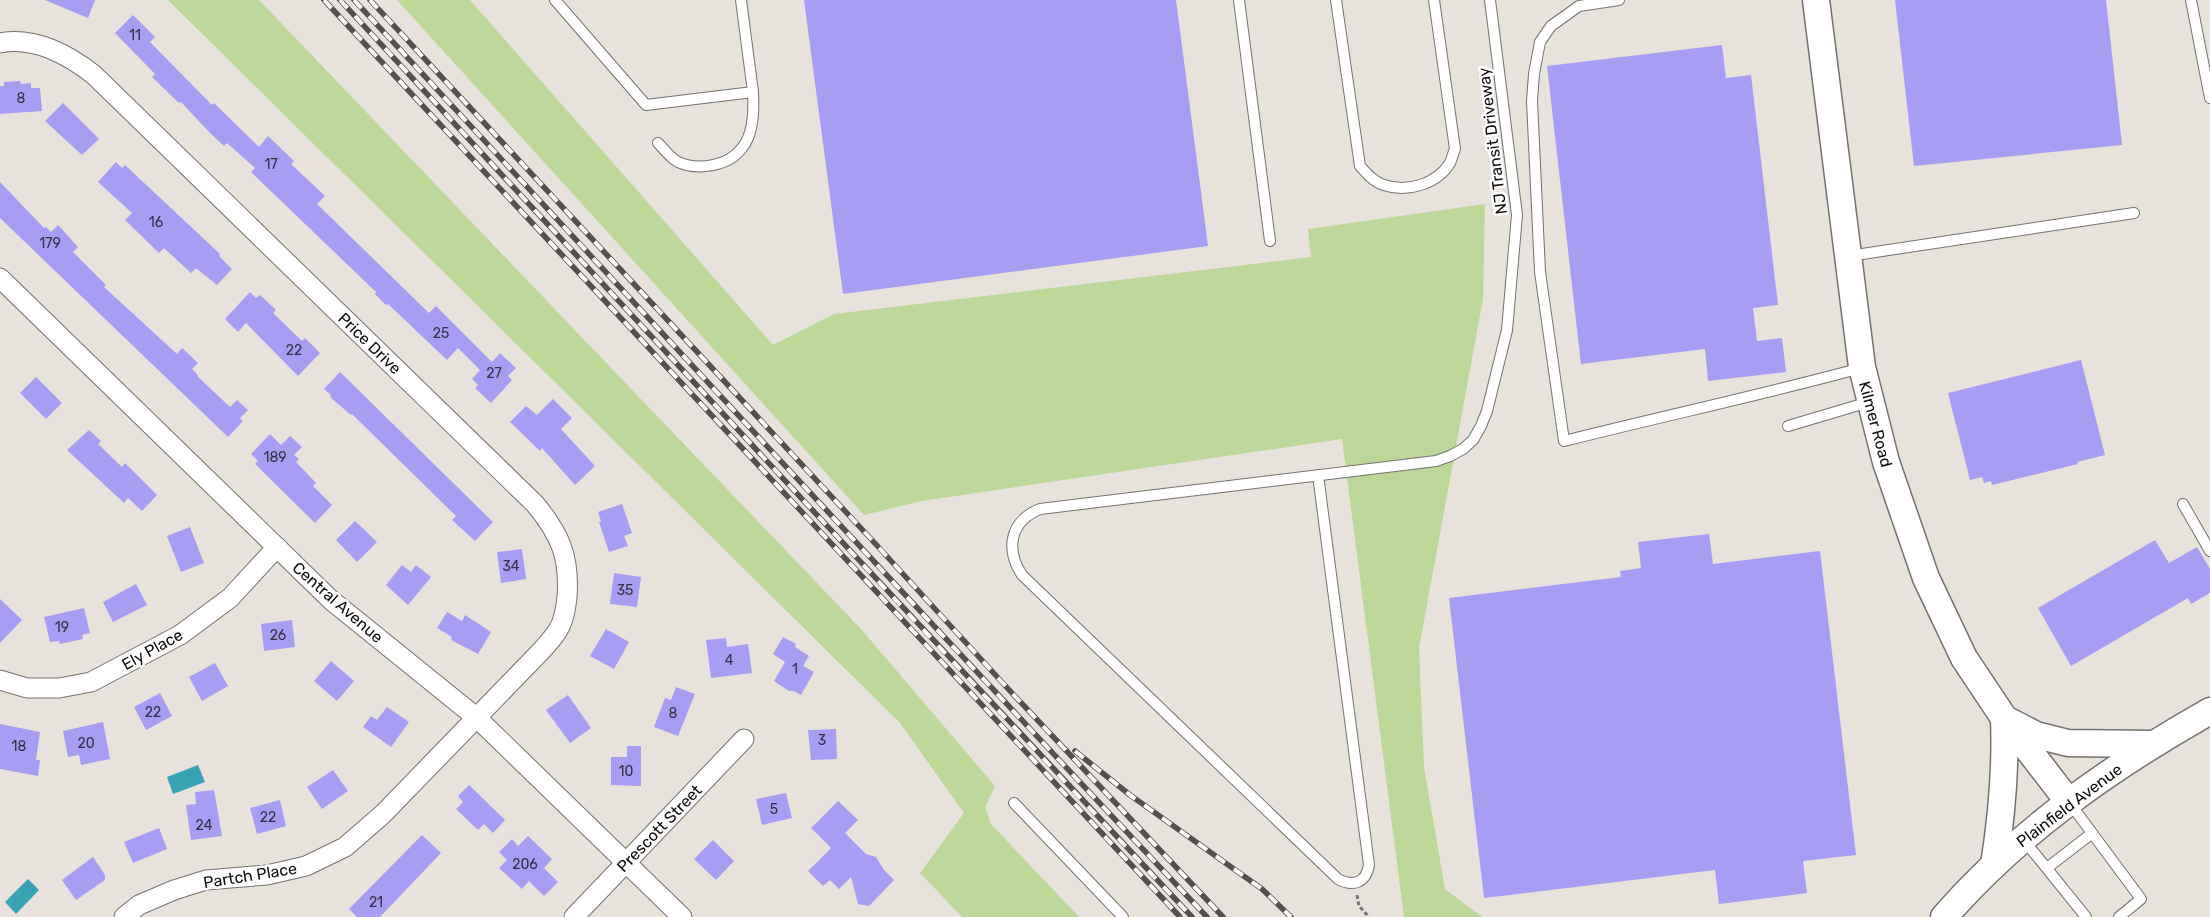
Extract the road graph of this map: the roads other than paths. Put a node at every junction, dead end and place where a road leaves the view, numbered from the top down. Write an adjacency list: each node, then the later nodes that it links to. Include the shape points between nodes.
1 (555, 0): 11 (lane, via 646,105)
2 (741, 0): 11 (lane)
3 (1239, 0): 15 (lane)
4 (1336, 0): 5 (lane, via 1360,166 1372,179 1401,188 1422,185 1437,177 1450,163 1455,148)
5 (1434, 0)
6 (1490, 0): 21 (lane, NJ Transit Driveway, via 1517,215 1507,330 1487,411 1473,440 1450,456)
7 (1619, 0): 18 (lane, via 1580,6 1551,26 1540,42 1534,74 1532,101 1540,272 1564,441)
8 (1816, 0): 16 (street, Kilmer Road)
9 (2191, 0): 12 (lane)
10 (0, 43): 27 (street, Price Drive, via 30,43 53,50 75,60 94,76 528,497 552,524 564,550 568,578 566,605 559,629)
11 (753, 92): 13 (lane, via 751,128 743,148 731,159 696,166 678,162)
12 (2210, 98)
13 (658, 143)
14 (2134, 213): 16 (lane)
15 (1270, 241)
16 (1848, 257): 18 (street, Kilmer Road)
17 (0, 278): 23 (street, Central Avenue)
18 (1862, 367): 19 (street, Kilmer Road)
19 (1870, 402): 20 (lane); 28 (street, Kilmer Road, via 1886,462 1926,578 1964,658)
20 (1788, 426)
21 (1318, 475): 21 (lane, NJ Transit Driveway, via 1040,509 1027,514 1014,536 1011,549 1014,563 1022,574 1338,879 1355,884 1368,873 1368,865)
22 (2183, 504): 24 (lane)
23 (277, 547): 25 (street, Ely Place, via 230,598 180,635 91,682 59,688 27,688); 27 (street, Central Avenue, via 331,600)
24 (2210, 552)
25 (0, 680)
26 (2210, 711): 30 (street, Plainfield Avenue)
27 (476, 718): 35 (street, Central Avenue); 38 (street, Partch Place, via 345,847 306,866 267,875 206,880 174,890 139,905)
28 (2004, 718): 30 (street, via 2036,735 2068,743); 31 (street, Kilmer Road); 36 (street, via 2006,762)
29 (744, 738): 35 (street, Prescott Street)
30 (2152, 744): 31 (street, Plainfield Avenue)
31 (2068, 801): 33 (lane); 34 (street, Plainfield Avenue)
32 (1014, 802): 41 (lane)
33 (2092, 834): 37 (lane); 44 (lane, via 2141,900)
34 (2022, 838): 36 (street, Plainfield Avenue); 37 (lane)
35 (625, 863): 39 (street, Prescott Street); 40 (street, Central Avenue)
36 (1994, 865): 42 (street, Plainfield Avenue)
37 (2047, 868): 43 (lane)
38 (124, 917)
39 (574, 917)
40 (682, 917)
41 (1123, 917)
42 (1944, 917)
43 (2086, 917)
44 (2118, 917)

